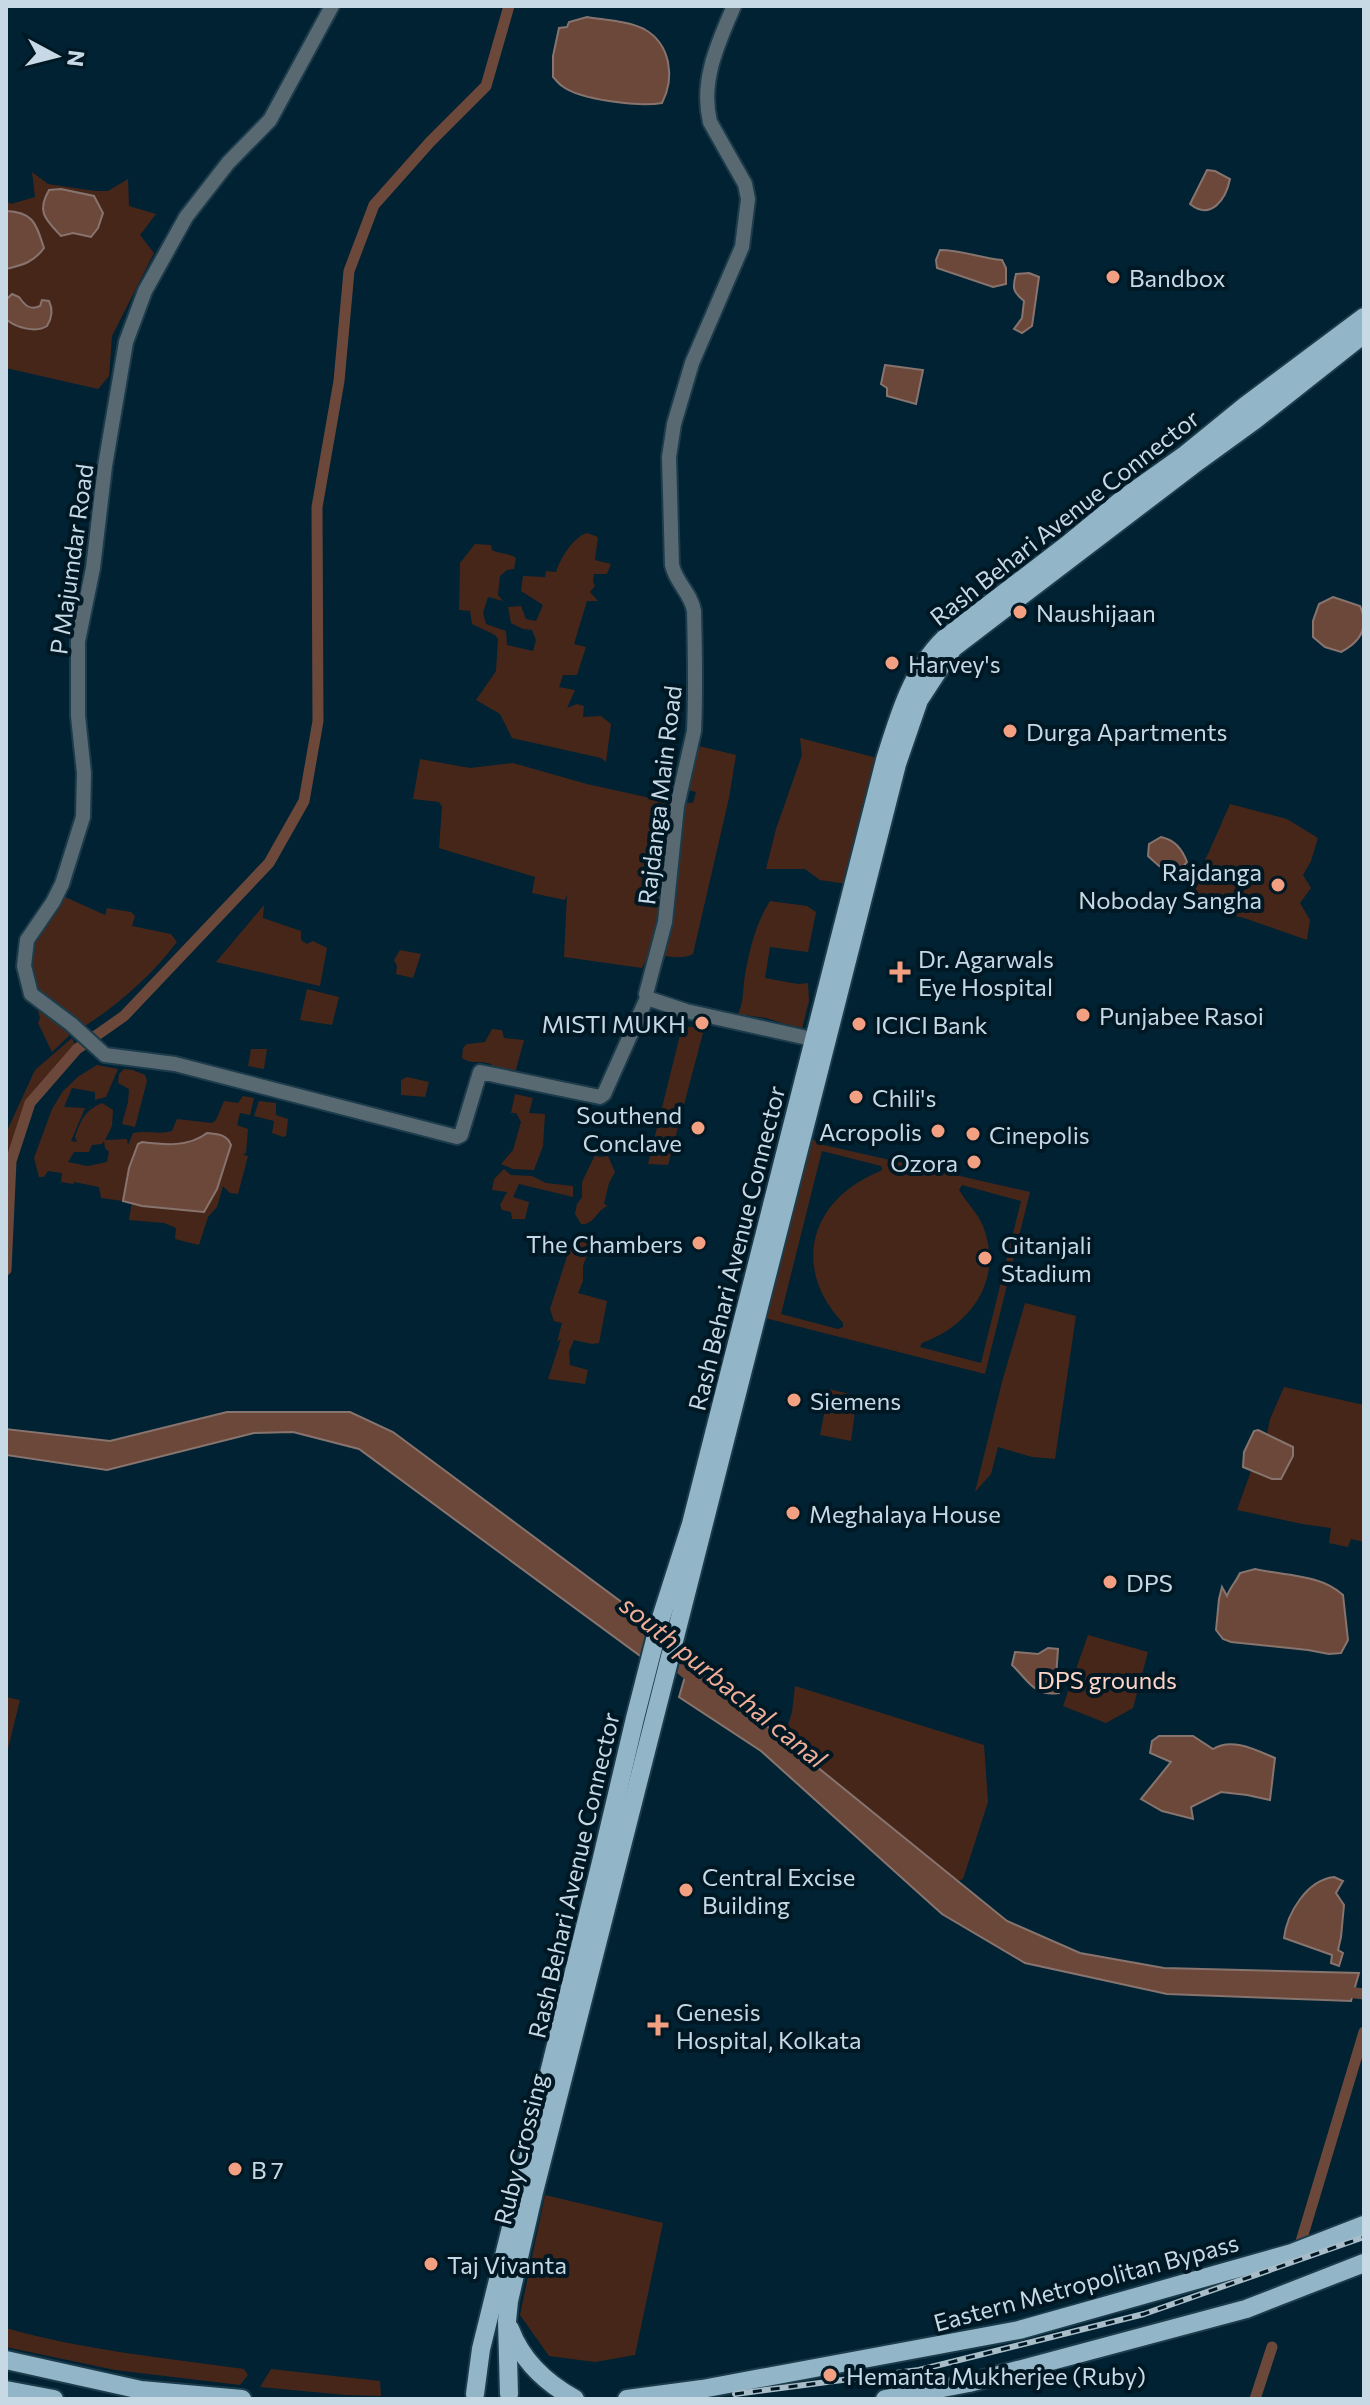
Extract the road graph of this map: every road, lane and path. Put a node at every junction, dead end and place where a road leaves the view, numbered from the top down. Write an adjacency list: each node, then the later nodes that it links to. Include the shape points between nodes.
1 (332, 6): 7 (street, P Majumdar Road, via 270,120 186,217 145,291 126,342 78,641 83,817 62,884 29,935 23,960 31,994 110,1057 175,1064)
2 (734, 6): 5 (street, Rajdanga Main Road, via 711,64 707,111 748,199 742,247 685,381 669,457 672,565 694,611 694,731 677,806 665,922)
3 (1364, 317): 6 (main road, Rash Behari Avenue Connector, via 931,651 892,738)
4 (1364, 334): 6 (main road, Rash Behari Avenue Connector, via 953,648 919,700 907,731)
5 (647, 998): 6 (street); 7 (street, Rajdanga Main Road, via 600,1097 480,1072)
6 (821, 1041): 8 (main road, Rash Behari Avenue Connector, via 691,1524 659,1624); 8 (main road, Rash Behari Avenue Connector, via 677,1637)
7 (459, 1137)
8 (654, 1682): 11 (main road, Ruby Crossing); 14 (main road, Rash Behari Avenue Connector)
9 (1364, 2225): 19 (main road, Eastern Metropolitan Bypass, via 1292,2253 1151,2283 1019,2330)
10 (1364, 2263): 20 (main road, via 1246,2309 969,2383)
11 (507, 2321): 15 (main road, Ruby Crossing); 18 (main road, via 533,2368)
12 (6, 2360): 17 (main road, via 141,2390)
13 (6, 2390): 16 (main road)
14 (472, 2396): 15 (main road, Ruby Crossing, via 492,2389)
15 (512, 2397)
16 (54, 2399)
17 (242, 2399)
18 (575, 2399)
19 (627, 2399)
20 (885, 2399)

